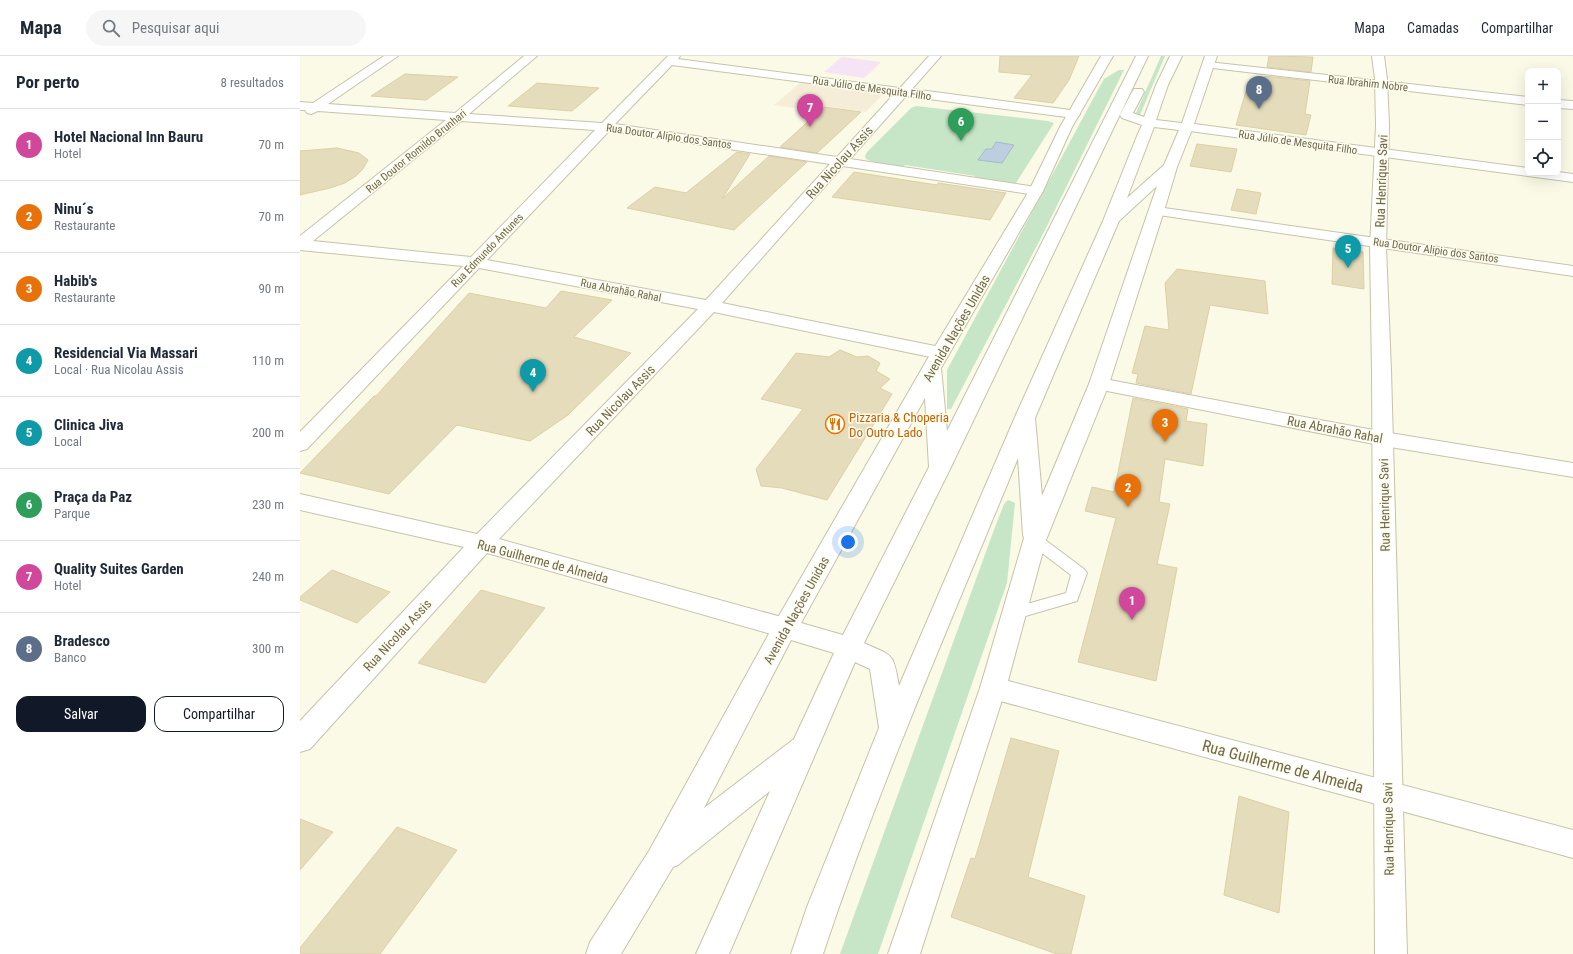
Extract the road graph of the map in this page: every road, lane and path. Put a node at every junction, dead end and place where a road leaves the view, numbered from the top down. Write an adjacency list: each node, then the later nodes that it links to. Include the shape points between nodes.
1 (392, 56): 17 (street)
2 (531, 56): 19 (street, Rua Doutor Romildo Brunhari)
3 (935, 56): 12 (street, Rua Nicolau Assis)
4 (1142, 56): 10 (street)
5 (1176, 56): 21 (street, via 1162,85)
6 (1378, 56): 11 (street, Rua Henrique Savi)
7 (672, 59): 12 (street, Rua Júlio de Mesquita Filho); 23 (street, Rua Edmundo Antunes)
8 (1207, 59): 11 (street, Rua Ibrahim Nobre); 22 (street)
9 (1103, 69): 18 (street, Avenida Nações Unidas)
10 (1131, 81): 21 (street, Rua Júlio de Mesquita Filho, via 1140,86 1126,115); 43 (street, via 1104,131)
11 (1383, 85): 13 (street, Rua Ibrahim Nobre); 24 (street, Rua Henrique Savi)
12 (901, 92): 18 (street, Rua Júlio de Mesquita Filho); 25 (street, Rua Nicolau Assis)
13 (1525, 101)
14 (1561, 104): 16 (street)
15 (300, 106): 17 (street, Rua Doutor Alipio dos Santos)
16 (1573, 106)
17 (316, 107): 19 (street, Rua Doutor Alipio dos Santos); 20 (street)
18 (1074, 114): 30 (street, Avenida Nações Unidas)
19 (459, 116): 23 (street, Rua Doutor Alipio dos Santos); 34 (street, Rua Doutor Romildo Brunhari)
20 (300, 117)
21 (1149, 123): 22 (street, Rua Júlio de Mesquita Filho); 32 (street)
22 (1187, 126): 24 (street, Rua Júlio de Mesquita Filho); 26 (street)
23 (607, 127): 25 (street, Rua Doutor Alipio dos Santos); 35 (street, Rua Edmundo Antunes)
24 (1383, 154): 27 (street, Rua Júlio de Mesquita Filho); 33 (street, Rua Henrique Savi)
25 (841, 161): 30 (street, Rua Doutor Alipio dos Santos); 37 (street, Rua Nicolau Assis)
26 (1170, 167): 31 (street); 32 (street)
27 (1525, 172)
28 (1558, 176): 29 (street)
29 (1573, 178)
30 (1036, 191): 38 (street, Avenida Nações Unidas)
31 (1157, 211): 33 (street, Rua Doutor Alipio dos Santos); 39 (street)
32 (1111, 221): 40 (street)
33 (1378, 242): 36 (street, Rua Doutor Alipio dos Santos); 41 (street, Rua Henrique Savi)
34 (300, 245): 35 (street, Rua Abrahão Rahal)
35 (474, 262): 37 (street, Rua Abrahão Rahal); 42 (street, Rua Edmundo Antunes)
36 (1573, 271)
37 (710, 306): 38 (street, Rua Abrahão Rahal); 47 (street, Rua Nicolau Assis)
38 (936, 361): 43 (street); 49 (street, Avenida Nações Unidas)
39 (1099, 384): 41 (street, Rua Abrahão Rahal); 46 (street)
40 (1025, 417): 46 (street); 52 (street)
41 (1384, 439): 44 (street, Rua Abrahão Rahal); 55 (street, Rua Henrique Savi)
42 (300, 444)
43 (940, 467): 50 (street)
44 (1573, 470)
45 (300, 502): 47 (street, Rua Guilherme de Almeida)
46 (1035, 540): 48 (street); 48 (lane, via 1079,573 1072,597)
47 (482, 543): 49 (street, Rua Guilherme de Almeida); 53 (street, Rua Nicolau Assis)
48 (1015, 613): 51 (street)
49 (785, 628): 50 (street, Rua Guilherme de Almeida); 57 (street, Avenida Nações Unidas)
50 (849, 647): 52 (street, Rua Guilherme de Almeida, via 882,663); 54 (street)
51 (993, 688): 55 (street, Rua Guilherme de Almeida); 61 (street)
52 (893, 728): 60 (street, via 826,900)
53 (300, 740)
54 (806, 746): 57 (street); 59 (street)
55 (1387, 794): 56 (street, Rua Guilherme de Almeida); 62 (street, Rua Henrique Savi)
56 (1573, 844)
57 (660, 861): 58 (street, Avenida Nações Unidas)
58 (602, 954)
59 (712, 954)
60 (808, 954)
61 (904, 954)
62 (1391, 954)

